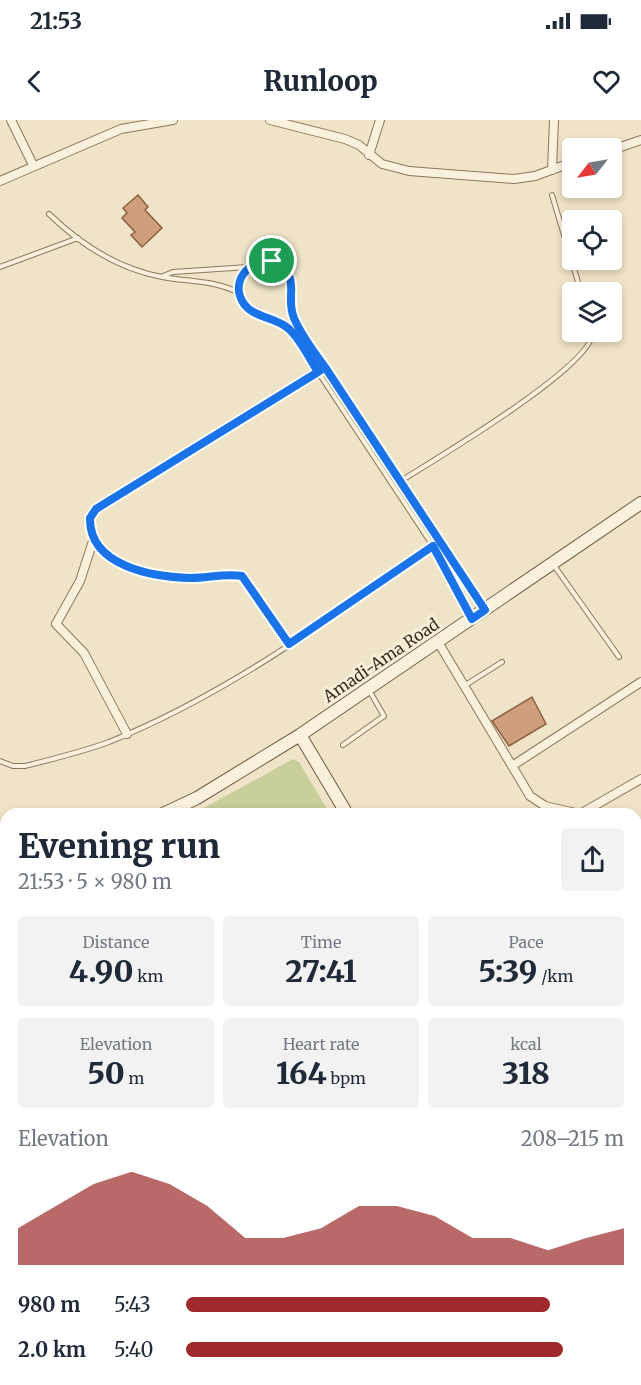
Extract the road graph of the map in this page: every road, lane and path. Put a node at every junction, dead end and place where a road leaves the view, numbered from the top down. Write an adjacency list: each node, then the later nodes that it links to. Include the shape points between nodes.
1 (11, 120): 9 (street)
2 (173, 120): 9 (street, via 121,129)
3 (270, 120): 8 (street, via 345,139 359,144)
4 (380, 120): 8 (street)
5 (554, 120): 11 (street)
6 (641, 140): 7 (street)
7 (622, 147)
8 (369, 155): 11 (street, via 382,164 409,171 484,178 514,179)
9 (33, 165): 12 (street)
10 (562, 166): 11 (street)
11 (552, 170)
12 (0, 181)
13 (552, 195): 19 (lane)
14 (49, 214): 15 (lane)
15 (78, 238): 16 (lane); 18 (lane, via 110,258)
16 (0, 267)
17 (248, 267): 18 (lane, via 173,272); 20 (lane, via 241,278); 22 (lane, via 262,260 285,269 293,284 293,316)
18 (162, 277): 20 (lane, via 219,285)
19 (578, 282)
20 (240, 294): 23 (lane, via 251,311 288,328)
21 (591, 342): 24 (lane, via 529,398)
22 (325, 367): 23 (lane); 24 (lane)
23 (318, 372): 26 (lane, via 96,509 90,518); 28 (lane)
24 (401, 481): 27 (lane)
25 (641, 504): 29 (street, Amadi-Ama Road)
26 (94, 538): 33 (lane, via 101,551 141,572 194,578 242,576); 39 (street, via 80,581 56,624 84,653)
27 (441, 541): 28 (lane); 30 (lane)
28 (433, 546): 31 (lane); 33 (lane)
29 (553, 564): 30 (street, Amadi-Ama Road); 34 (lane)
30 (485, 610): 31 (street, Amadi-Ama Road)
31 (472, 619): 32 (street, Amadi-Ama Road)
32 (438, 642): 37 (street); 38 (street, Amadi-Ama Road)
33 (289, 644): 39 (lane)
34 (619, 657)
35 (502, 662): 37 (lane)
36 (641, 682): 43 (street)
37 (464, 687): 43 (street)
38 (369, 689): 40 (street, Amadi-Ama Road); 41 (lane, via 384,716)
39 (128, 734): 42 (lane, via 25,766)
40 (300, 735): 45 (street, Amadi-Ama Road); 46 (street)
41 (343, 746)
42 (0, 761)
43 (512, 766): 47 (street, via 538,803)
44 (641, 779): 48 (street)
45 (176, 808)
46 (343, 808)
47 (557, 808)
48 (590, 808)

